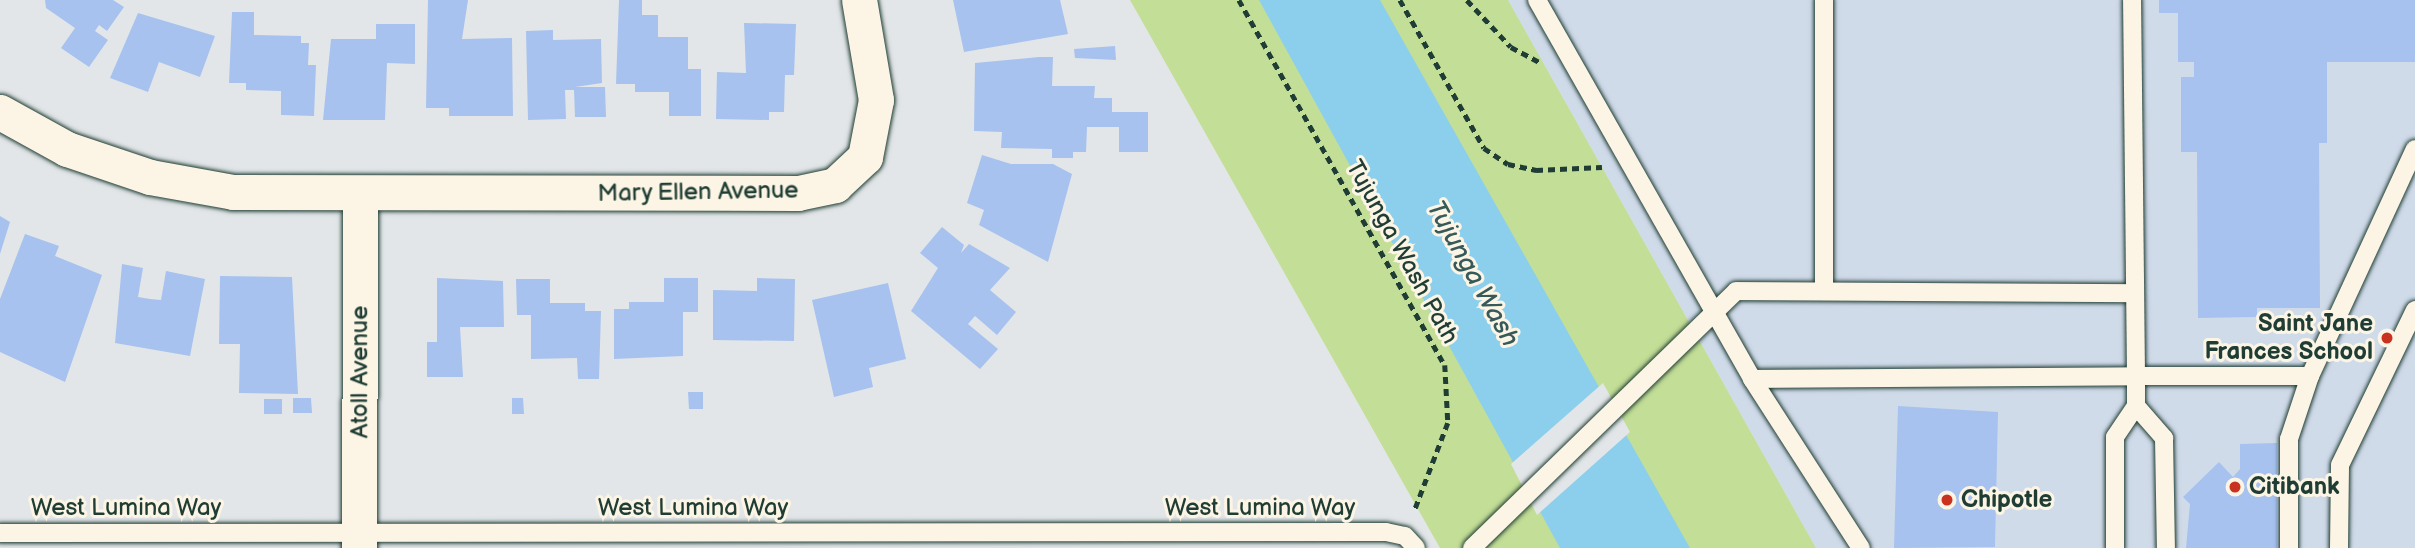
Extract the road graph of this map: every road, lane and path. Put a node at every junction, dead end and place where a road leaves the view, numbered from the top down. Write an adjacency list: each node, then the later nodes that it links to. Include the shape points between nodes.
1 (859, 0): 12 (street, Mary Ellen Avenue, via 876,100 865,157 835,185 798,193)
2 (1239, 0): 23 (path, Tujunga Wash Path, via 1445,365 1448,423)
3 (1400, 0): 11 (path, via 1484,148 1508,164 1536,170)
4 (1467, 0): 8 (path, via 1511,47 1540,63)
5 (1537, 0): 8 (lane)
6 (1824, 0): 13 (lane)
7 (2132, 0): 14 (lane)
8 (1571, 58): 11 (lane)
9 (0, 111): 12 (street, Mary Ellen Avenue, via 66,149 149,177 233,192)
10 (2415, 149): 18 (lane)
11 (1630, 161): 16 (lane)
12 (360, 196): 22 (street, Atoll Avenue)
13 (1824, 291): 14 (lane); 16 (lane, via 1736,291)
14 (2135, 293): 17 (lane)
15 (2415, 310): 29 (lane, via 2340,465)
16 (1717, 312): 19 (lane); 24 (lane, via 1629,389)
17 (2136, 376): 18 (lane); 19 (lane); 20 (lane)
18 (2310, 376): 28 (lane, via 2288,439)
19 (1752, 379): 25 (lane)
20 (2136, 406): 26 (lane, via 2115,437); 27 (lane, via 2164,438)
21 (0, 533): 22 (lane, West Lumina Way)
22 (359, 540): 23 (lane, West Lumina Way, via 1386,532)
23 (1410, 542)
24 (1472, 548)
25 (1861, 548)
26 (2115, 548)
27 (2166, 548)
28 (2289, 548)
29 (2339, 548)

